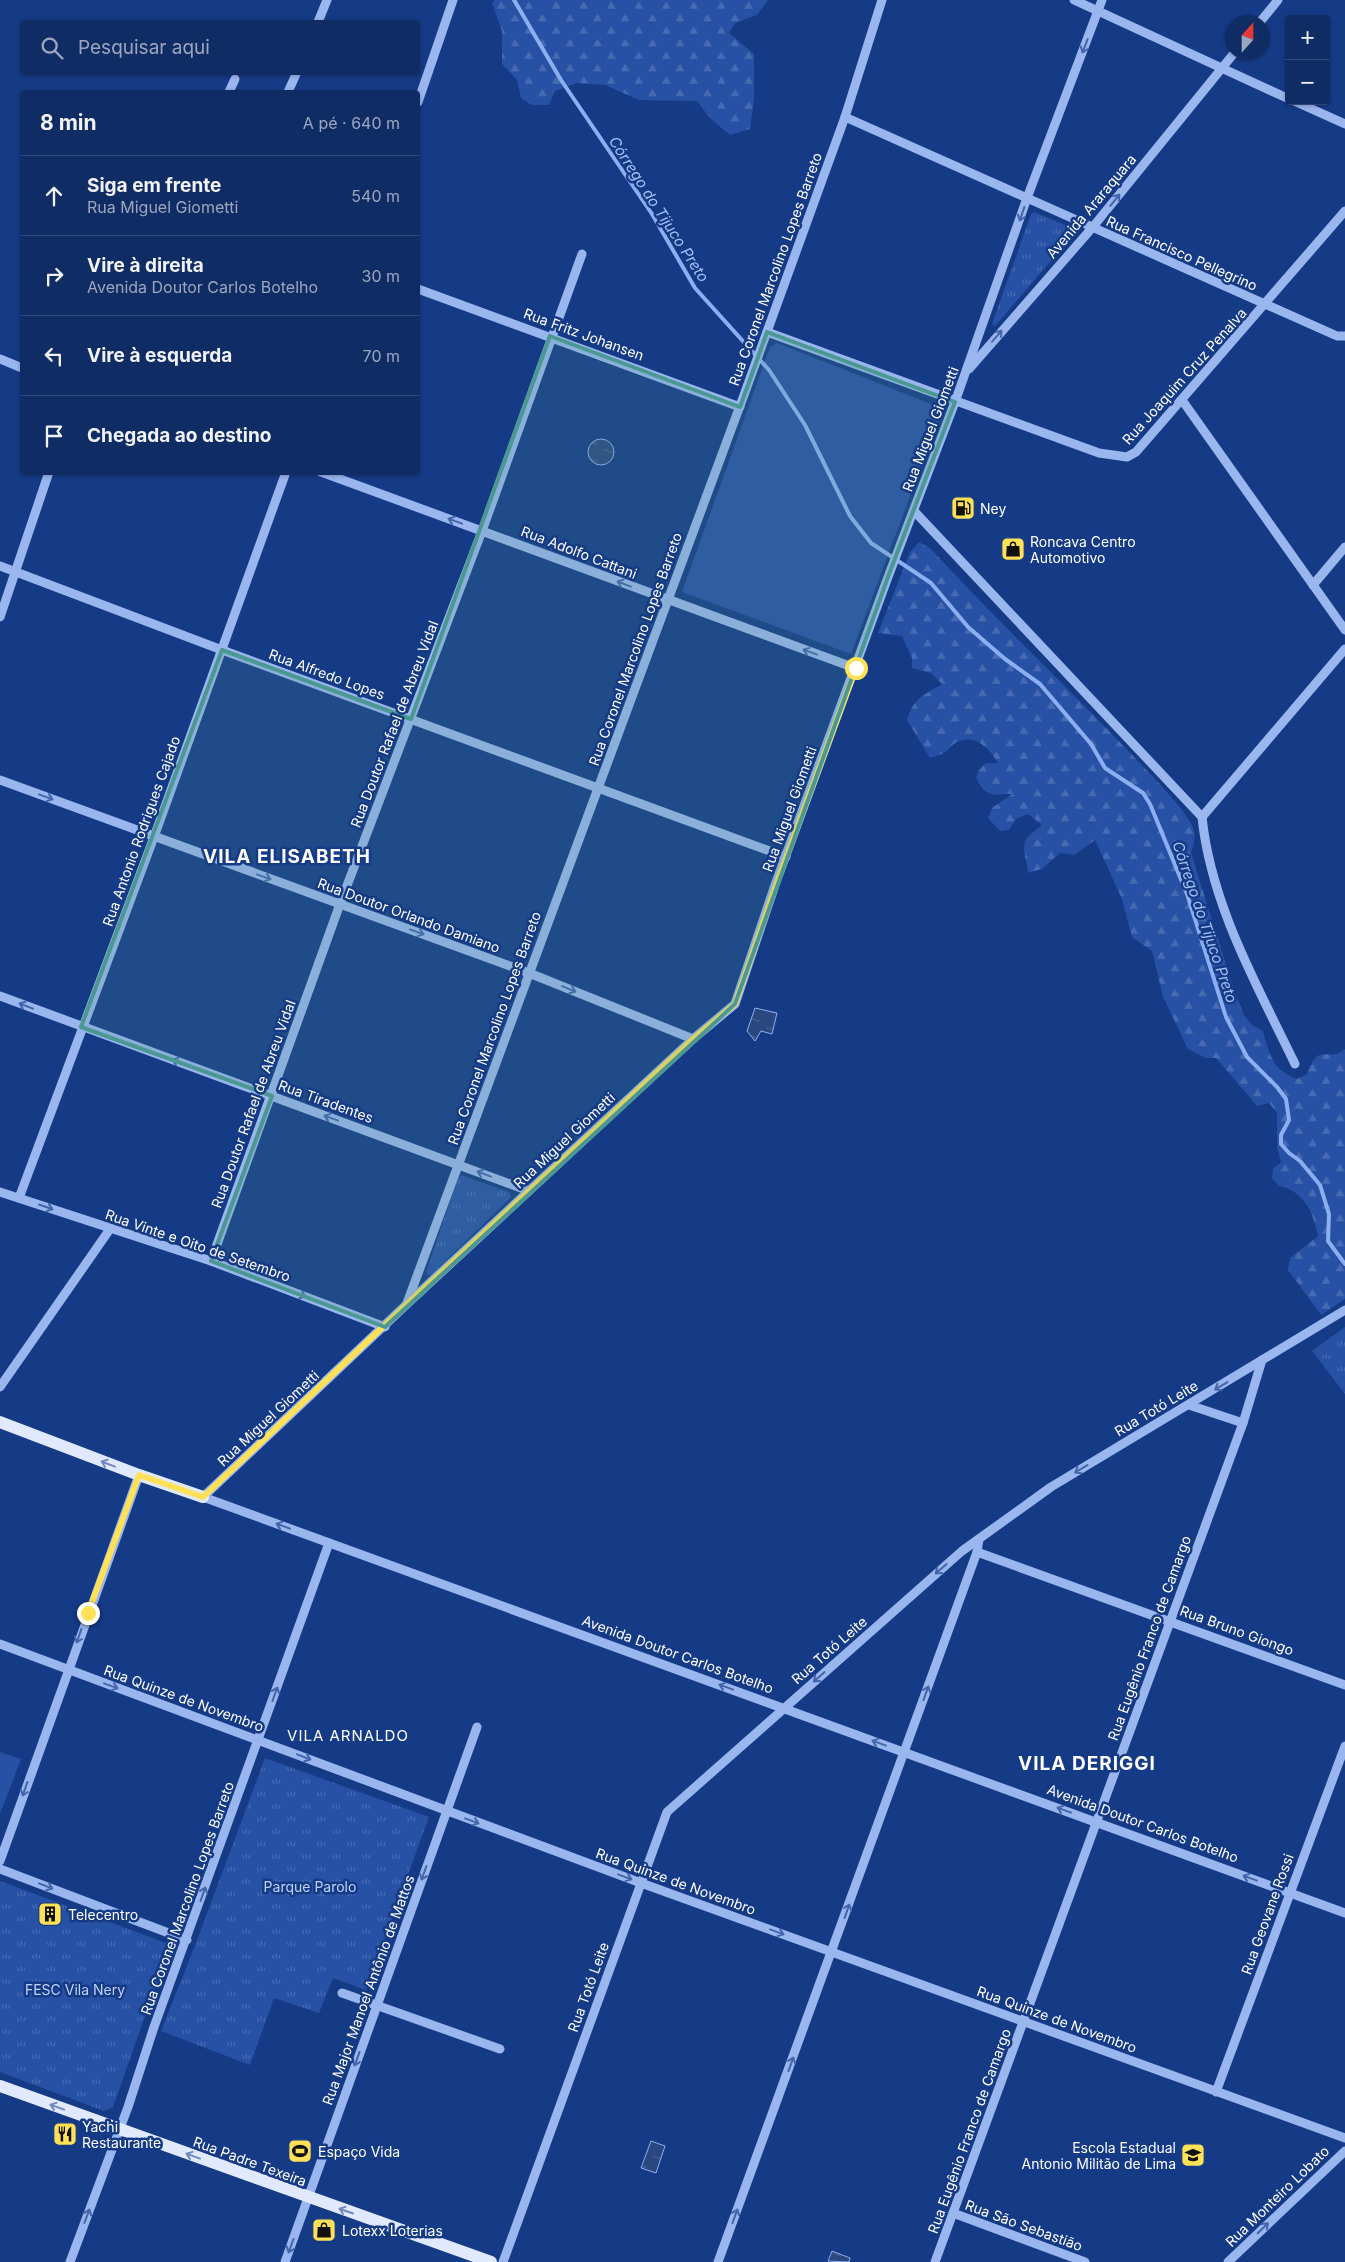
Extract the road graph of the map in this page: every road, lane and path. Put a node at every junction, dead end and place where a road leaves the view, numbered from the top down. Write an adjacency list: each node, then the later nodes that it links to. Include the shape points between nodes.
1 (327, 0): 9 (street)
2 (453, 0): 16 (street)
3 (882, 0): 19 (street, Rua Coronel Marcolino Lopes Barreto)
4 (1074, 0): 7 (street)
5 (1102, 0): 7 (street, Rua Miguel Giometti)
6 (1278, 0): 8 (street)
7 (1098, 11): 11 (street); 21 (street, Rua Miguel Giometti, one-way to 21)
8 (1266, 15)
9 (319, 20)
10 (1229, 60): 11 (street, Avenida Araraquara)
11 (1222, 69): 17 (street); 23 (street, Avenida Araraquara, one-way to 11)
12 (296, 75): 15 (street)
13 (235, 79): 14 (street)
14 (230, 90)
15 (289, 90)
16 (420, 96)
17 (1285, 97)
18 (1303, 105): 20 (street)
19 (845, 117): 21 (street, Rua Francisco Pellegrino); 28 (street, Rua Coronel Marcolino Lopes Barreto)
20 (1345, 124)
21 (1027, 198): 23 (street, Rua Francisco Pellegrino); 32 (street, Rua Miguel Giometti, one-way to 32)
22 (1345, 211): 26 (street, Rua Joaquim Cruz Penalva)
23 (1092, 228): 26 (street, Rua Francisco Pellegrino); 32 (street, Avenida Araraquara, one-way to 23)
24 (582, 254): 27 (street, Rua Doutor Rafael de Abreu Vidal)
25 (420, 290): 27 (street, Rua Fritz Johansen)
26 (1265, 306): 29 (street, Rua Francisco Pellegrino, via 1336,336); 33 (street, Rua Joaquim Cruz Penalva)
27 (550, 336): 35 (street, Rua Fritz Johansen); 40 (street, Rua Doutor Rafael de Abreu Vidal)
28 (765, 336): 34 (street); 35 (street, Rua Coronel Marcolino Lopes Barreto)
29 (1344, 336)
30 (0, 359): 31 (street)
31 (20, 367)
32 (965, 373): 34 (street, Rua Miguel Giometti)
33 (1182, 400): 34 (street, Rua Joaquim Cruz Penalva, via 1136,452 1127,457 1115,457); 44 (street)
34 (955, 402): 39 (street, Rua Miguel Giometti)
35 (740, 407): 45 (street, Rua Coronel Marcolino Lopes Barreto)
36 (48, 475): 43 (street)
37 (285, 475): 49 (street, Rua Antonio Rodrigues Cajado)
38 (329, 475): 40 (street, Rua Adolfo Cattani, one-way to 38)
39 (914, 511): 50 (street, Rua Miguel Giometti); 54 (street)
40 (482, 531): 45 (street, Rua Adolfo Cattani, one-way to 40); 51 (street, Rua Doutor Rafael de Abreu Vidal)
41 (1345, 546): 44 (street)
42 (0, 566): 43 (street, Rua Alfredo Lopes)
43 (15, 572): 46 (street); 49 (street, Rua Alfredo Lopes)
44 (1313, 585): 47 (street)
45 (667, 600): 50 (street, Rua Adolfo Cattani, one-way to 45); 53 (street, Rua Coronel Marcolino Lopes Barreto)
46 (0, 617)
47 (1345, 630)
48 (1345, 649): 54 (street)
49 (222, 650): 51 (street, Rua Alfredo Lopes); 55 (street, Rua Antonio Rodrigues Cajado)
50 (856, 668): 56 (street, Rua Miguel Giometti)
51 (411, 719): 53 (street, Rua Alfredo Lopes); 57 (street, Rua Doutor Rafael de Abreu Vidal)
52 (0, 780): 55 (street, Rua Doutor Orlando Damiano, one-way to 55)
53 (598, 789): 56 (street, Rua Alfredo Lopes); 58 (street, Rua Coronel Marcolino Lopes Barreto)
54 (1202, 817): 62 (street, via 1208,862 1242,956)
55 (154, 837): 57 (street, Rua Doutor Orlando Damiano, one-way to 57); 60 (street, Rua Antonio Rodrigues Cajado)
56 (786, 856): 61 (street, Rua Miguel Giometti, via 735,1004)
57 (340, 904): 58 (street, Rua Doutor Orlando Damiano, one-way to 58); 63 (street, Rua Doutor Rafael de Abreu Vidal)
58 (529, 973): 61 (street, Rua Doutor Orlando Damiano, one-way to 61); 64 (street, Rua Coronel Marcolino Lopes Barreto)
59 (0, 996): 60 (street, Rua Tiradentes, one-way to 59)
60 (81, 1027): 63 (street, Rua Tiradentes, one-way to 60); 67 (street, Rua Antonio Rodrigues Cajado)
61 (693, 1039): 66 (street, Rua Miguel Giometti)
62 (1295, 1064)
63 (272, 1096): 64 (street, Rua Tiradentes, one-way to 63); 69 (street, Rua Doutor Rafael de Abreu Vidal)
64 (458, 1164): 66 (street, Rua Tiradentes, one-way to 64); 70 (street, Rua Coronel Marcolino Lopes Barreto)
65 (0, 1192): 67 (street, Rua Vinte e Oito de Setembro)
66 (529, 1192): 70 (street, Rua Miguel Giometti)
67 (19, 1198): 68 (street, Rua Vinte e Oito de Setembro, one-way to 68)
68 (110, 1229): 69 (street, Rua Vinte e Oito de Setembro); 74 (street)
69 (211, 1261): 72 (street, Rua Vinte e Oito de Setembro, one-way to 72)
70 (407, 1304): 72 (street, Rua Miguel Giometti)
71 (1345, 1310): 73 (street, Rua Totó Leite)
72 (385, 1327): 79 (street, Rua Miguel Giometti)
73 (1262, 1360): 75 (street, Rua Totó Leite, one-way to 75); 77 (street, Rua Eugênio Franco de Camargo)
74 (0, 1387)
75 (1188, 1405): 77 (street); 80 (street, Rua Totó Leite, one-way to 80, via 1050,1487)
76 (0, 1422): 78 (main road, Avenida Doutor Carlos Botelho, one-way to 76)
77 (1244, 1424): 83 (street, Rua Eugênio Franco de Camargo)
78 (139, 1475): 79 (main road, Avenida Doutor Carlos Botelho); 85 (street, one-way to 85)
79 (203, 1497): 81 (street, Avenida Doutor Carlos Botelho, one-way to 79)
80 (979, 1539): 82 (street); 87 (street, Rua Totó Leite, one-way to 87)
81 (329, 1543): 87 (street, Avenida Doutor Carlos Botelho, one-way to 81); 89 (street, Rua Coronel Marcolino Lopes Barreto, one-way to 81)
82 (977, 1552): 83 (street, Rua Bruno Giongo); 91 (street, one-way to 82)
83 (1170, 1620): 86 (street, Rua Bruno Giongo); 93 (street, Rua Eugênio Franco de Camargo)
84 (0, 1644): 85 (street, Rua Quinze de Novembro)
85 (67, 1670): 89 (street, Rua Quinze de Novembro, one-way to 89); 94 (street, one-way to 94)
86 (1345, 1685)
87 (784, 1708): 91 (street, Avenida Doutor Carlos Botelho, one-way to 87); 96 (street, Rua Totó Leite, via 667,1812)
88 (476, 1727): 92 (street, Rua Major Manoel Antônio de Mattos)
89 (258, 1740): 92 (street, Rua Quinze de Novembro, one-way to 92); 99 (street, Rua Coronel Marcolino Lopes Barreto, one-way to 89)
90 (1345, 1746): 97 (street, Rua Geovane Rossi)
91 (905, 1753): 93 (street, Avenida Doutor Carlos Botelho, one-way to 91); 100 (street, one-way to 91)
92 (446, 1811): 96 (street, Rua Quinze de Novembro, one-way to 96); 102 (street, Rua Major Manoel Antônio de Mattos, one-way to 102)
93 (1096, 1822): 97 (street, Avenida Doutor Carlos Botelho, one-way to 93); 103 (street, Rua Eugênio Franco de Camargo)
94 (0, 1861)
95 (0, 1869): 99 (street, one-way to 99)
96 (641, 1883): 100 (street, Rua Quinze de Novembro, one-way to 100); 115 (street, Rua Totó Leite)
97 (1290, 1892): 98 (street, Avenida Doutor Carlos Botelho); 106 (street, Rua Geovane Rossi)
98 (1345, 1913)
99 (187, 1940): 107 (street, Rua Coronel Marcolino Lopes Barreto)
100 (832, 1952): 103 (street, Rua Quinze de Novembro); 116 (street, one-way to 100)
101 (342, 1993): 102 (street)
102 (377, 2005): 104 (street); 110 (street, Rua Major Manoel Antônio de Mattos, one-way to 110)
103 (1025, 2021): 106 (street, Rua Quinze de Novembro); 111 (street, Rua Eugênio Franco de Camargo)
104 (500, 2049)
105 (0, 2086): 107 (main road, Rua Padre Texeira, one-way to 105)
106 (1216, 2092): 108 (street, Rua Quinze de Novembro)
107 (119, 2130): 110 (main road, Rua Padre Texeira, one-way to 107); 112 (street, Rua Coronel Marcolino Lopes Barreto, one-way to 107)
108 (1345, 2138)
109 (1345, 2151): 119 (street, Rua Monteiro Lobato, one-way to 109)
110 (308, 2198): 113 (street, Rua Major Manoel Antônio de Mattos, one-way to 113); 114 (main road, Rua Padre Texeira, one-way to 110)
111 (953, 2213): 117 (street, Rua Eugênio Franco de Camargo); 118 (street, Rua São Sebastião)
112 (70, 2262)
113 (285, 2262)
114 (491, 2262)
115 (502, 2262)
116 (718, 2262)
117 (935, 2262)
118 (1085, 2262)
119 (1228, 2262)

